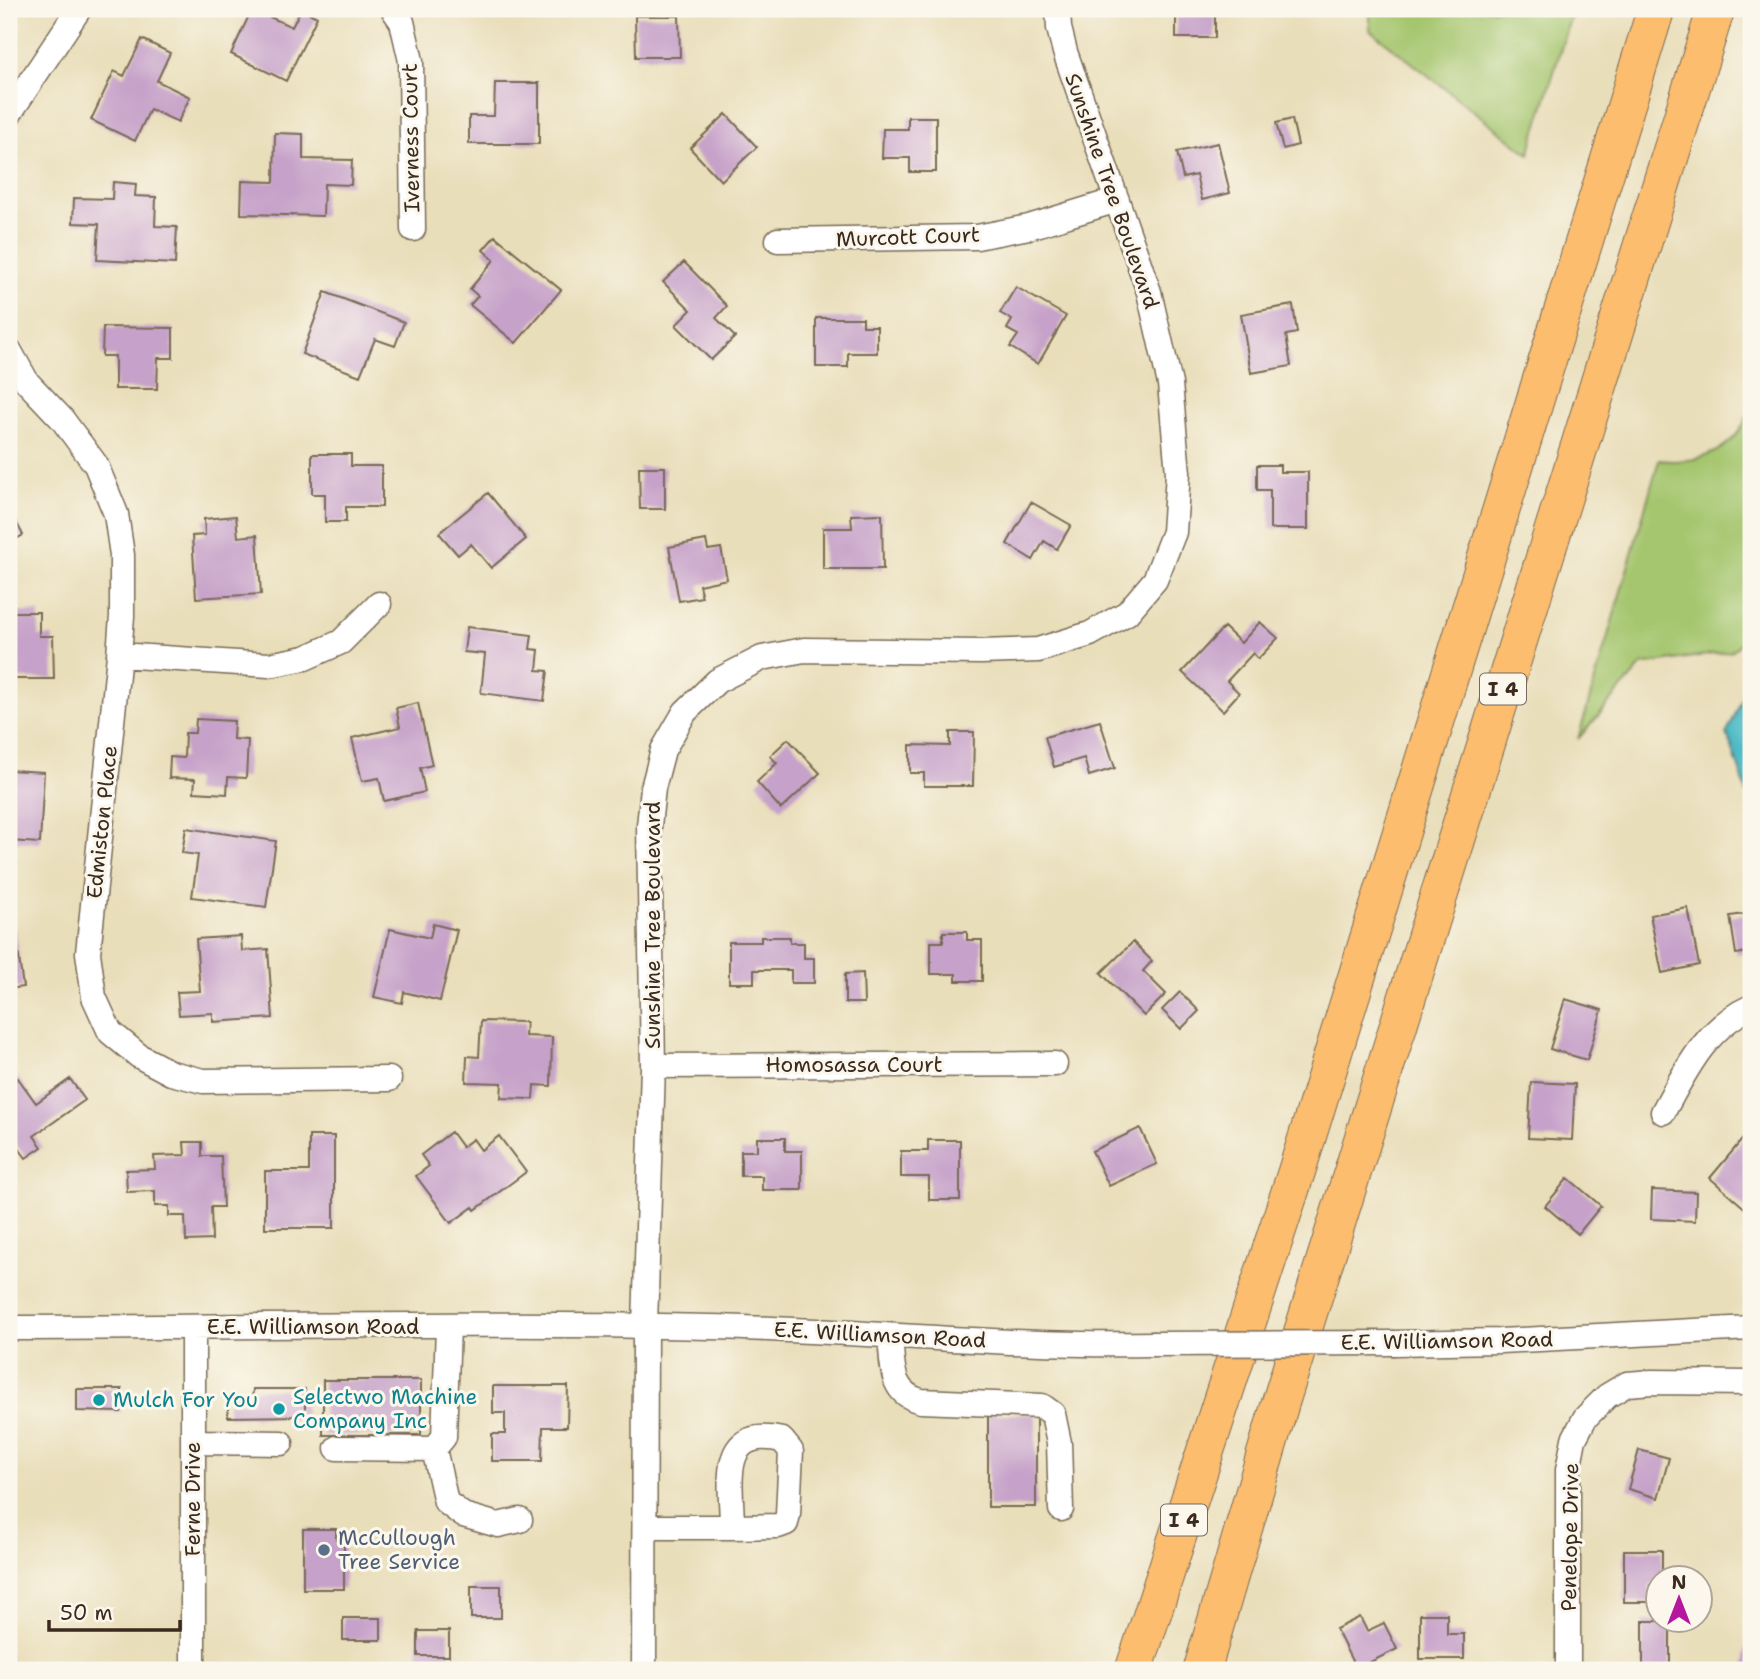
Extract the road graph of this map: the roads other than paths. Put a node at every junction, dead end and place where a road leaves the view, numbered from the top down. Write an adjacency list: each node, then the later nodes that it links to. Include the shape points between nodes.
1 (79, 9): 6 (street)
2 (393, 9): 8 (street, Iverness Court, via 402,22 411,61)
3 (1058, 9): 7 (street, Sunshine Tree Boulevard, via 1065,52)
4 (1656, 9): 35 (highway, I 4, via 1301,1157)
5 (1716, 9): 36 (highway, I 4, via 1280,1401)
6 (9, 114)
7 (1117, 200): 9 (street, Murcott Court, via 1029,227 977,237); 15 (street, Sunshine Tree Boulevard, via 1149,292 1170,384 1178,473 1174,533 1155,580 1127,613 1090,634 1038,650 804,650 762,658 717,681 685,712 663,750 653,788 649,826)
8 (413, 229)
9 (778, 240)
10 (9, 349): 12 (street, Edmiston Place, via 27,382 96,465 116,514 122,555)
11 (379, 604): 12 (street, via 341,642 281,663)
12 (119, 655): 16 (street, Edmiston Place, via 88,953 94,997 110,1032 139,1056 171,1073 203,1081)
13 (1751, 1007): 17 (street, via 1713,1034 1692,1059)
14 (1055, 1064): 15 (street, Homosassa Court)
15 (653, 1066): 19 (street, Sunshine Tree Boulevard)
16 (389, 1079)
17 (1663, 1112)
18 (448, 1326): 19 (street, E.E. Williamson Road); 20 (street, E.E. Williamson Road); 28 (street, via 444,1437)
19 (645, 1326): 23 (street, E.E. Williamson Road); 31 (street, Sunshine Tree Boulevard)
20 (193, 1327): 21 (street, E.E. Williamson Road); 25 (street, Ferne Drive)
21 (9, 1328)
22 (1751, 1328): 23 (street, E.E. Williamson Road, bridge, via 1395,1343 1031,1344)
23 (890, 1336): 29 (street, via 894,1378 909,1398 1042,1406 1053,1414 1059,1443)
24 (1751, 1383): 37 (street, Penelope Drive, via 1627,1384 1607,1396 1585,1419 1574,1439 1568,1470)
25 (193, 1442): 26 (street); 33 (street, Ferne Drive)
26 (281, 1443)
27 (337, 1448): 28 (street)
28 (434, 1449): 30 (street, via 446,1502 463,1515 498,1525)
29 (1061, 1509)
30 (520, 1520)
31 (645, 1527): 32 (street); 34 (street, Sunshine Tree Boulevard)
32 (733, 1527)
33 (193, 1670)
34 (644, 1670)
35 (1134, 1670)
36 (1202, 1670)
37 (1568, 1670)

